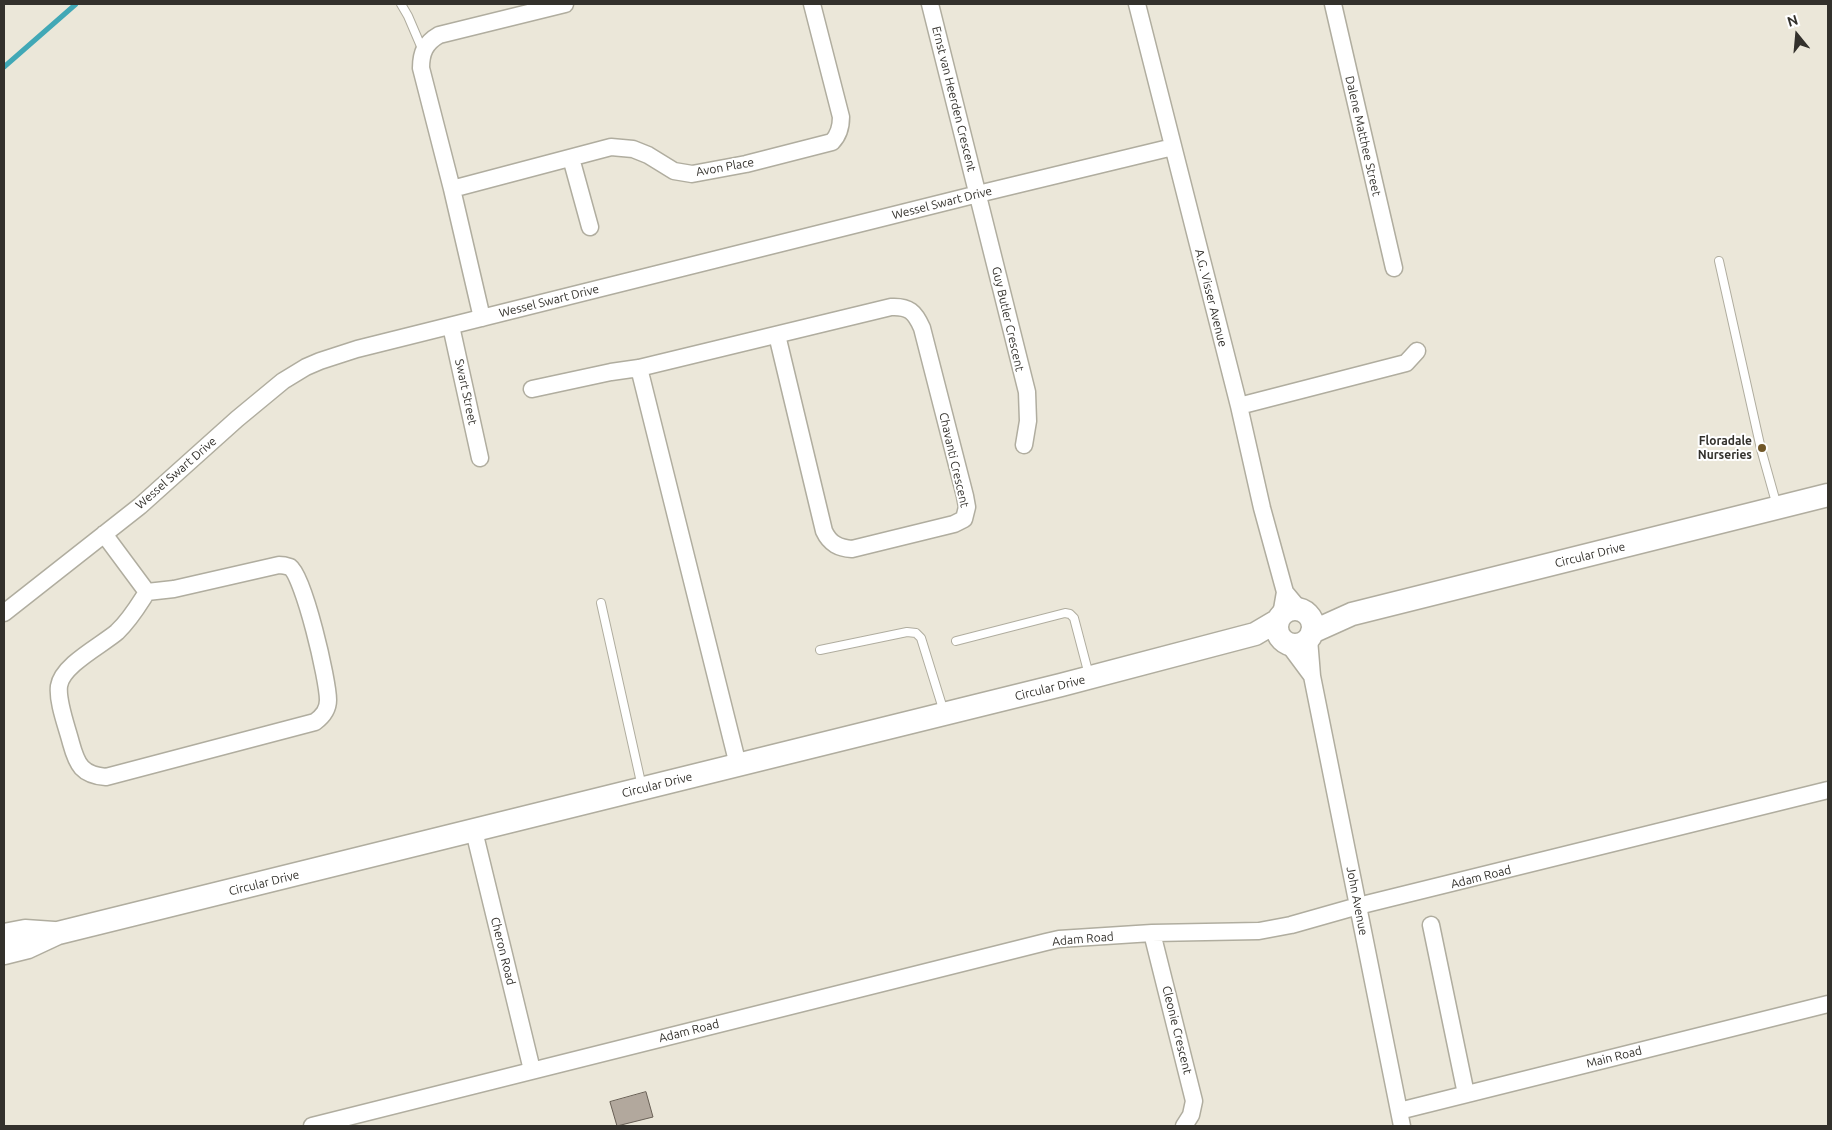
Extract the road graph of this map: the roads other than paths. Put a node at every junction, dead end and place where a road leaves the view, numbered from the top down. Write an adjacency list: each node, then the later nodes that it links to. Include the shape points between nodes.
1 (401, 4): 7 (lane)
2 (565, 4): 7 (street, via 439,35)
3 (812, 4): 9 (street, Avon Place, via 841,117 836,139 832,142 700,174 674,171 643,153 625,147 611,147)
4 (930, 4): 11 (street, Ernst van Heerden Crescent)
5 (1137, 4): 8 (street, A.G. Visser Avenue)
6 (1333, 4): 14 (street, Dalene Matthee Street)
7 (423, 51): 10 (street, via 421,68)
8 (1173, 147): 11 (street, Wessel Swart Drive); 21 (street, A.G. Visser Avenue)
9 (571, 158): 10 (street, Avon Place); 12 (street)
10 (452, 189): 15 (street)
11 (978, 194): 15 (street, Wessel Swart Drive); 22 (street, Guy Butler Crescent, via 1027,392 1028,421)
12 (590, 226)
13 (1719, 261): 25 (lane)
14 (1394, 268)
15 (482, 318): 16 (street, Wessel Swart Drive)
16 (452, 326): 23 (street, Swart Street); 26 (street, Wessel Swart Drive, via 336,355 306,367 283,381)
17 (777, 336): 17 (street, Chavanti Crescent, via 891,308 912,311 922,328 965,496 964,519 852,549 840,548 830,540 824,530); 19 (street, Chavanti Crescent)
18 (1417, 351): 21 (street, via 1406,363)
19 (639, 368): 20 (street, Chavanti Crescent); 35 (street)
20 (532, 389)
21 (1239, 406): 30 (street, A.G. Visser Avenue, via 1262,508)
22 (1024, 445)
23 (480, 458)
24 (1828, 495): 25 (street, Circular Drive)
25 (1777, 508): 30 (street, Circular Drive)
26 (104, 534): 27 (street); 29 (street, Wessel Swart Drive)
27 (147, 592): 27 (street, via 279,565 290,567 298,578 317,639 328,701 325,714 315,722 106,777 93,776 81,768 75,758 59,685 80,658 116,632 134,614)
28 (601, 603): 36 (lane)
29 (4, 613)
30 (1295, 627): 33 (street, Circular Drive, via 1255,634); 39 (street, John Avenue, via 1312,676)
31 (956, 641): 33 (lane, via 1070,614 1074,618)
32 (820, 650): 34 (lane, via 907,632 916,633 921,638)
33 (1090, 678): 34 (street, Circular Drive)
34 (944, 714): 35 (street, Circular Drive)
35 (738, 765): 36 (street, Circular Drive)
36 (643, 788): 38 (street, Circular Drive)
37 (1828, 790): 39 (street, Adam Road)
38 (474, 831): 42 (street, Circular Drive); 46 (street, Cheron Road)
39 (1358, 906): 41 (street, Adam Road, via 1265,930); 48 (street, John Avenue)
40 (1431, 925): 47 (street)
41 (1152, 933): 46 (street, Adam Road, via 1059,939); 50 (street, Cleonie Crescent, via 1194,1101)
42 (58, 934): 43 (street, Circular Drive, via 24,931); 44 (street, Circular Drive)
43 (4, 935)
44 (4, 953)
45 (1828, 1004): 47 (street, Main Road)
46 (532, 1070): 49 (street, Adam Road)
47 (1466, 1094): 48 (street, Main Road)
48 (1400, 1119)
49 (312, 1126)
50 (1184, 1126)

